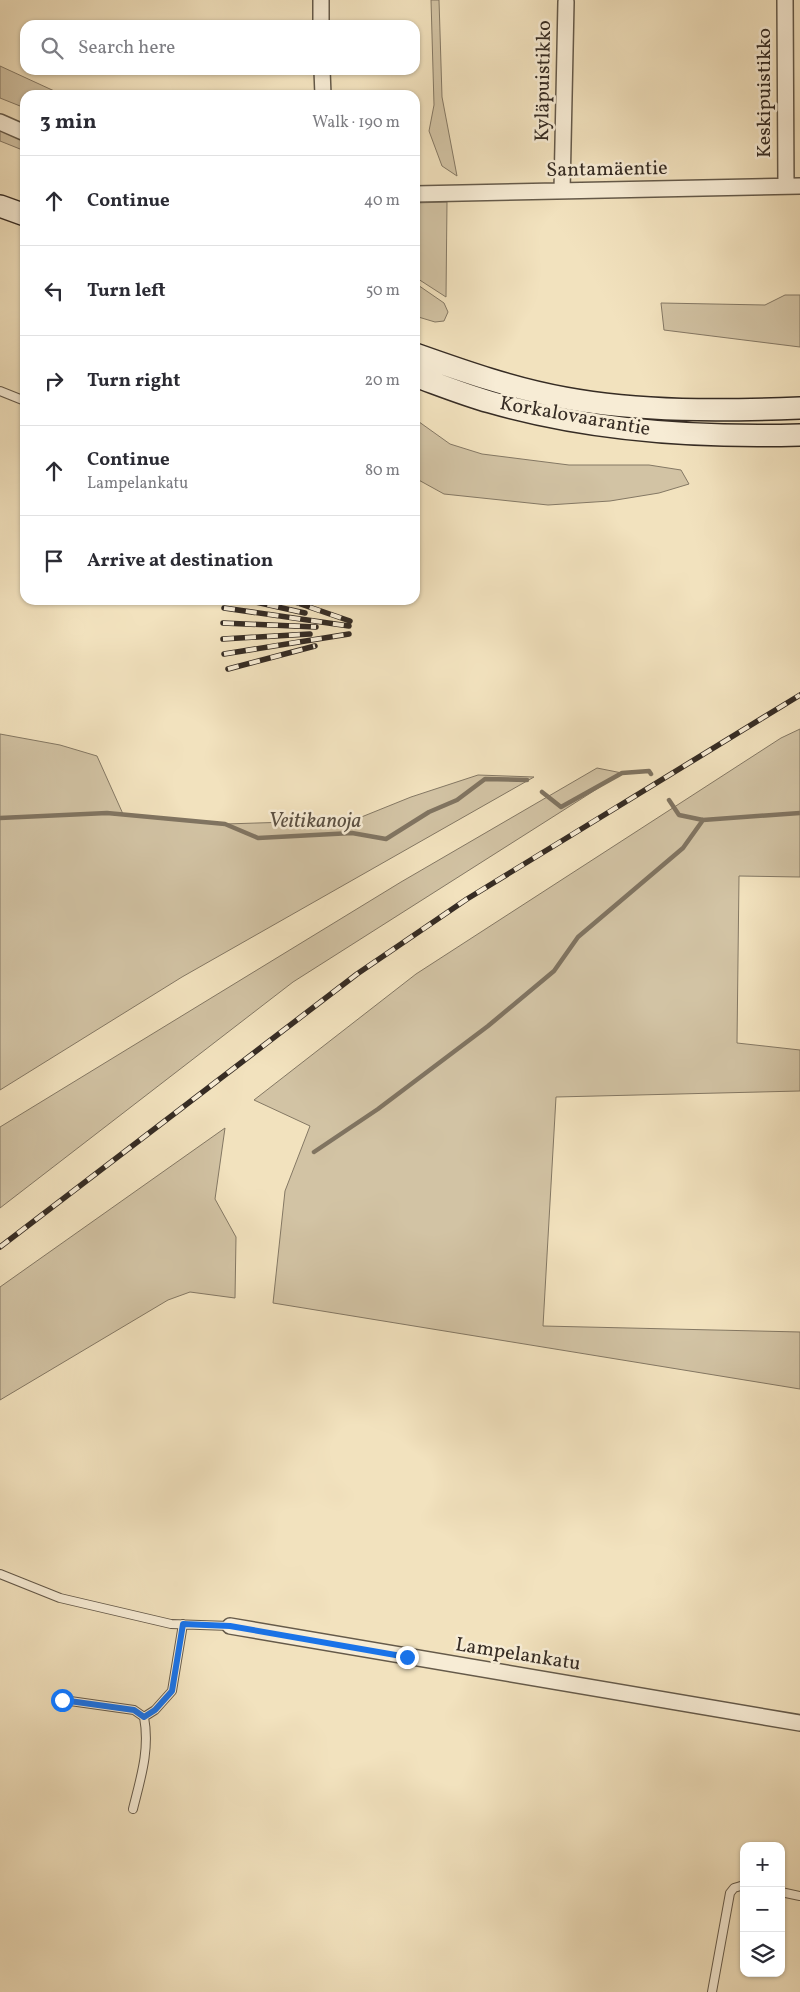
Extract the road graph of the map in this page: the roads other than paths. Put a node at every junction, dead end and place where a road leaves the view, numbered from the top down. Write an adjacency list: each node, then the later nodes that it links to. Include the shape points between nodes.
1 (321, 0): 4 (street)
2 (785, 0): 9 (street, Keskipuistikko)
3 (566, 2): 10 (street, Kyläpuistikko)
4 (321, 20)
5 (322, 75): 6 (street)
6 (323, 90)
7 (0, 122): 8 (street)
8 (20, 131)
9 (793, 186): 10 (street, Santamäentie)
10 (562, 191): 11 (street, Santamäentie)
11 (420, 194)
12 (0, 206): 13 (street)
13 (20, 213)
14 (420, 356): 18 (street, Korkalovaarantie, via 564,398 635,406)
15 (420, 378): 19 (street, Korkalovaarantie, via 490,402 623,429)
16 (0, 391): 17 (lane)
17 (20, 399)
18 (800, 408)
19 (800, 435)
20 (0, 1574): 21 (lane, via 60,1598)
21 (183, 1624): 22 (lane); 24 (lane, via 172,1691)
22 (230, 1626): 25 (street, Lampelankatu)
23 (62, 1700): 24 (lane, via 134,1710)
24 (144, 1717): 26 (lane, via 148,1736 145,1762)
25 (800, 1723)
26 (133, 1808)
27 (740, 1886): 30 (lane, via 730,1893)
28 (785, 1893): 29 (lane)
29 (800, 1896)
30 (712, 1992)

